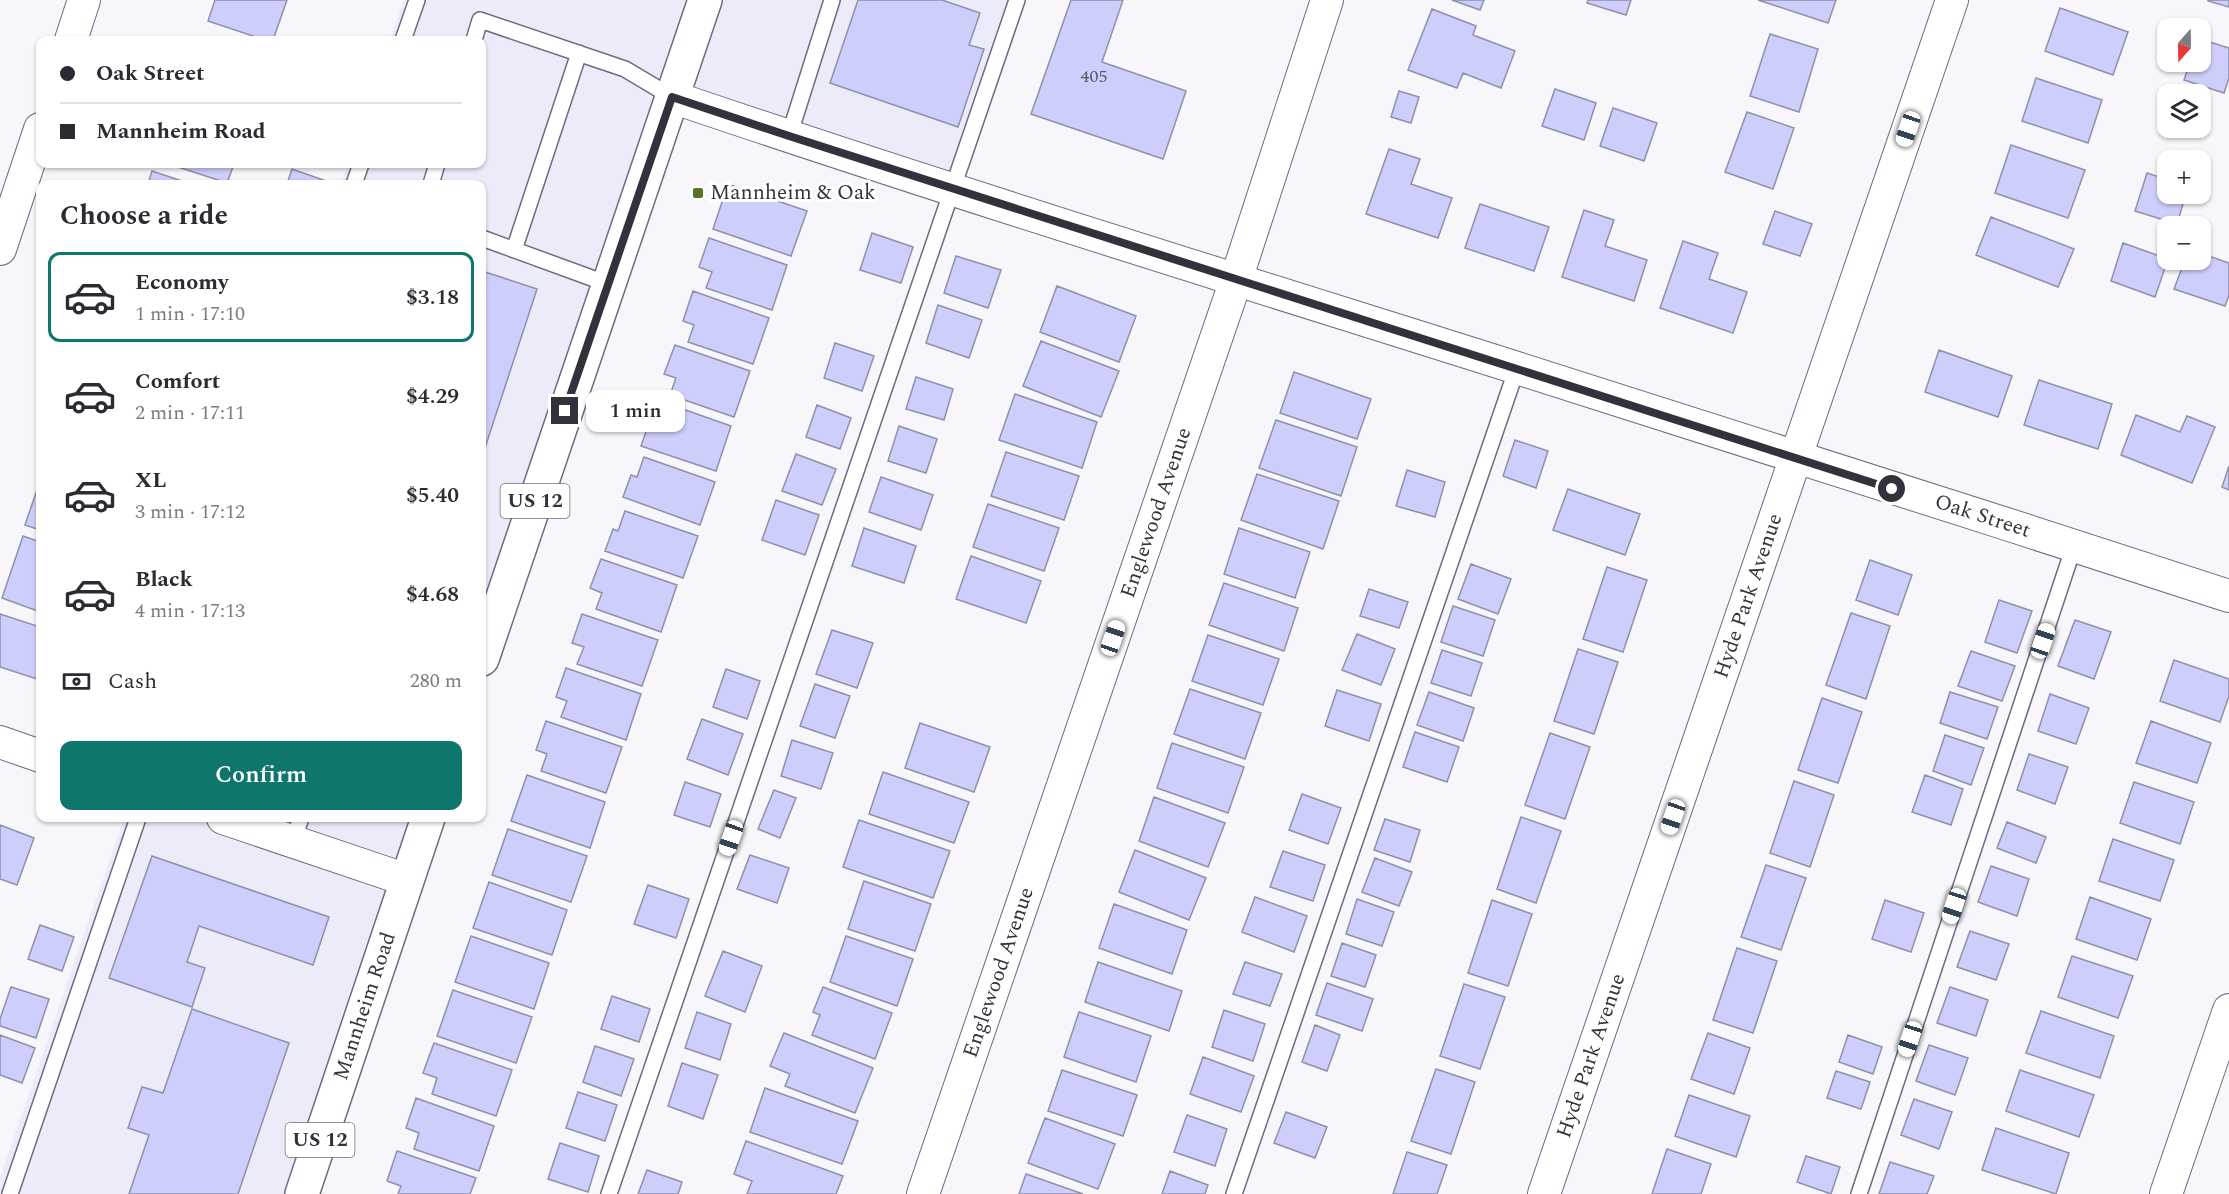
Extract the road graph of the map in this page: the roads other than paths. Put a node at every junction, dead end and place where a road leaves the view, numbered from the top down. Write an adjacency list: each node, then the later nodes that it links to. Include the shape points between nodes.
1 (84, 0): 8 (street)
2 (417, 0): 9 (lane)
3 (705, 0): 12 (main road, US 12)
4 (832, 0): 13 (lane)
5 (1017, 0): 15 (lane)
6 (1327, 0): 19 (street, Englewood Avenue)
7 (1952, 0): 22 (street, Hyde Park Avenue)
8 (72, 36)
9 (404, 36)
10 (475, 36): 11 (lane, via 480,20)
11 (579, 53): 12 (lane, via 625,69); 18 (lane)
12 (672, 97): 13 (street, Oak Street); 20 (main road, US 12)
13 (789, 136): 15 (street, Oak Street)
14 (36, 141): 17 (street)
15 (953, 188): 19 (street, Oak Street); 36 (lane)
16 (486, 240): 18 (lane)
17 (0, 249)
18 (514, 250): 20 (lane)
19 (1236, 280): 21 (street, Oak Street); 37 (street, Englewood Avenue)
20 (608, 284): 25 (main road, US 12)
21 (1517, 368): 22 (street, Oak Street); 38 (lane)
22 (1796, 458): 23 (street, Oak Street); 39 (street, Hyde Park Avenue)
23 (2074, 546): 24 (street, Oak Street); 40 (lane)
24 (2229, 597)
25 (486, 647)
26 (0, 742): 27 (street)
27 (36, 755)
28 (137, 822): 34 (lane)
29 (250, 822): 31 (street)
30 (427, 822): 32 (main road, Mannheim Road / US 12)
31 (297, 829): 32 (street)
32 (407, 880): 35 (main road, Mannheim Road / US 12)
33 (2229, 1010): 41 (street)
34 (9, 1194)
35 (302, 1194)
36 (609, 1194)
37 (922, 1194)
38 (1234, 1194)
39 (1544, 1194)
40 (1858, 1194)
41 (2166, 1194)

